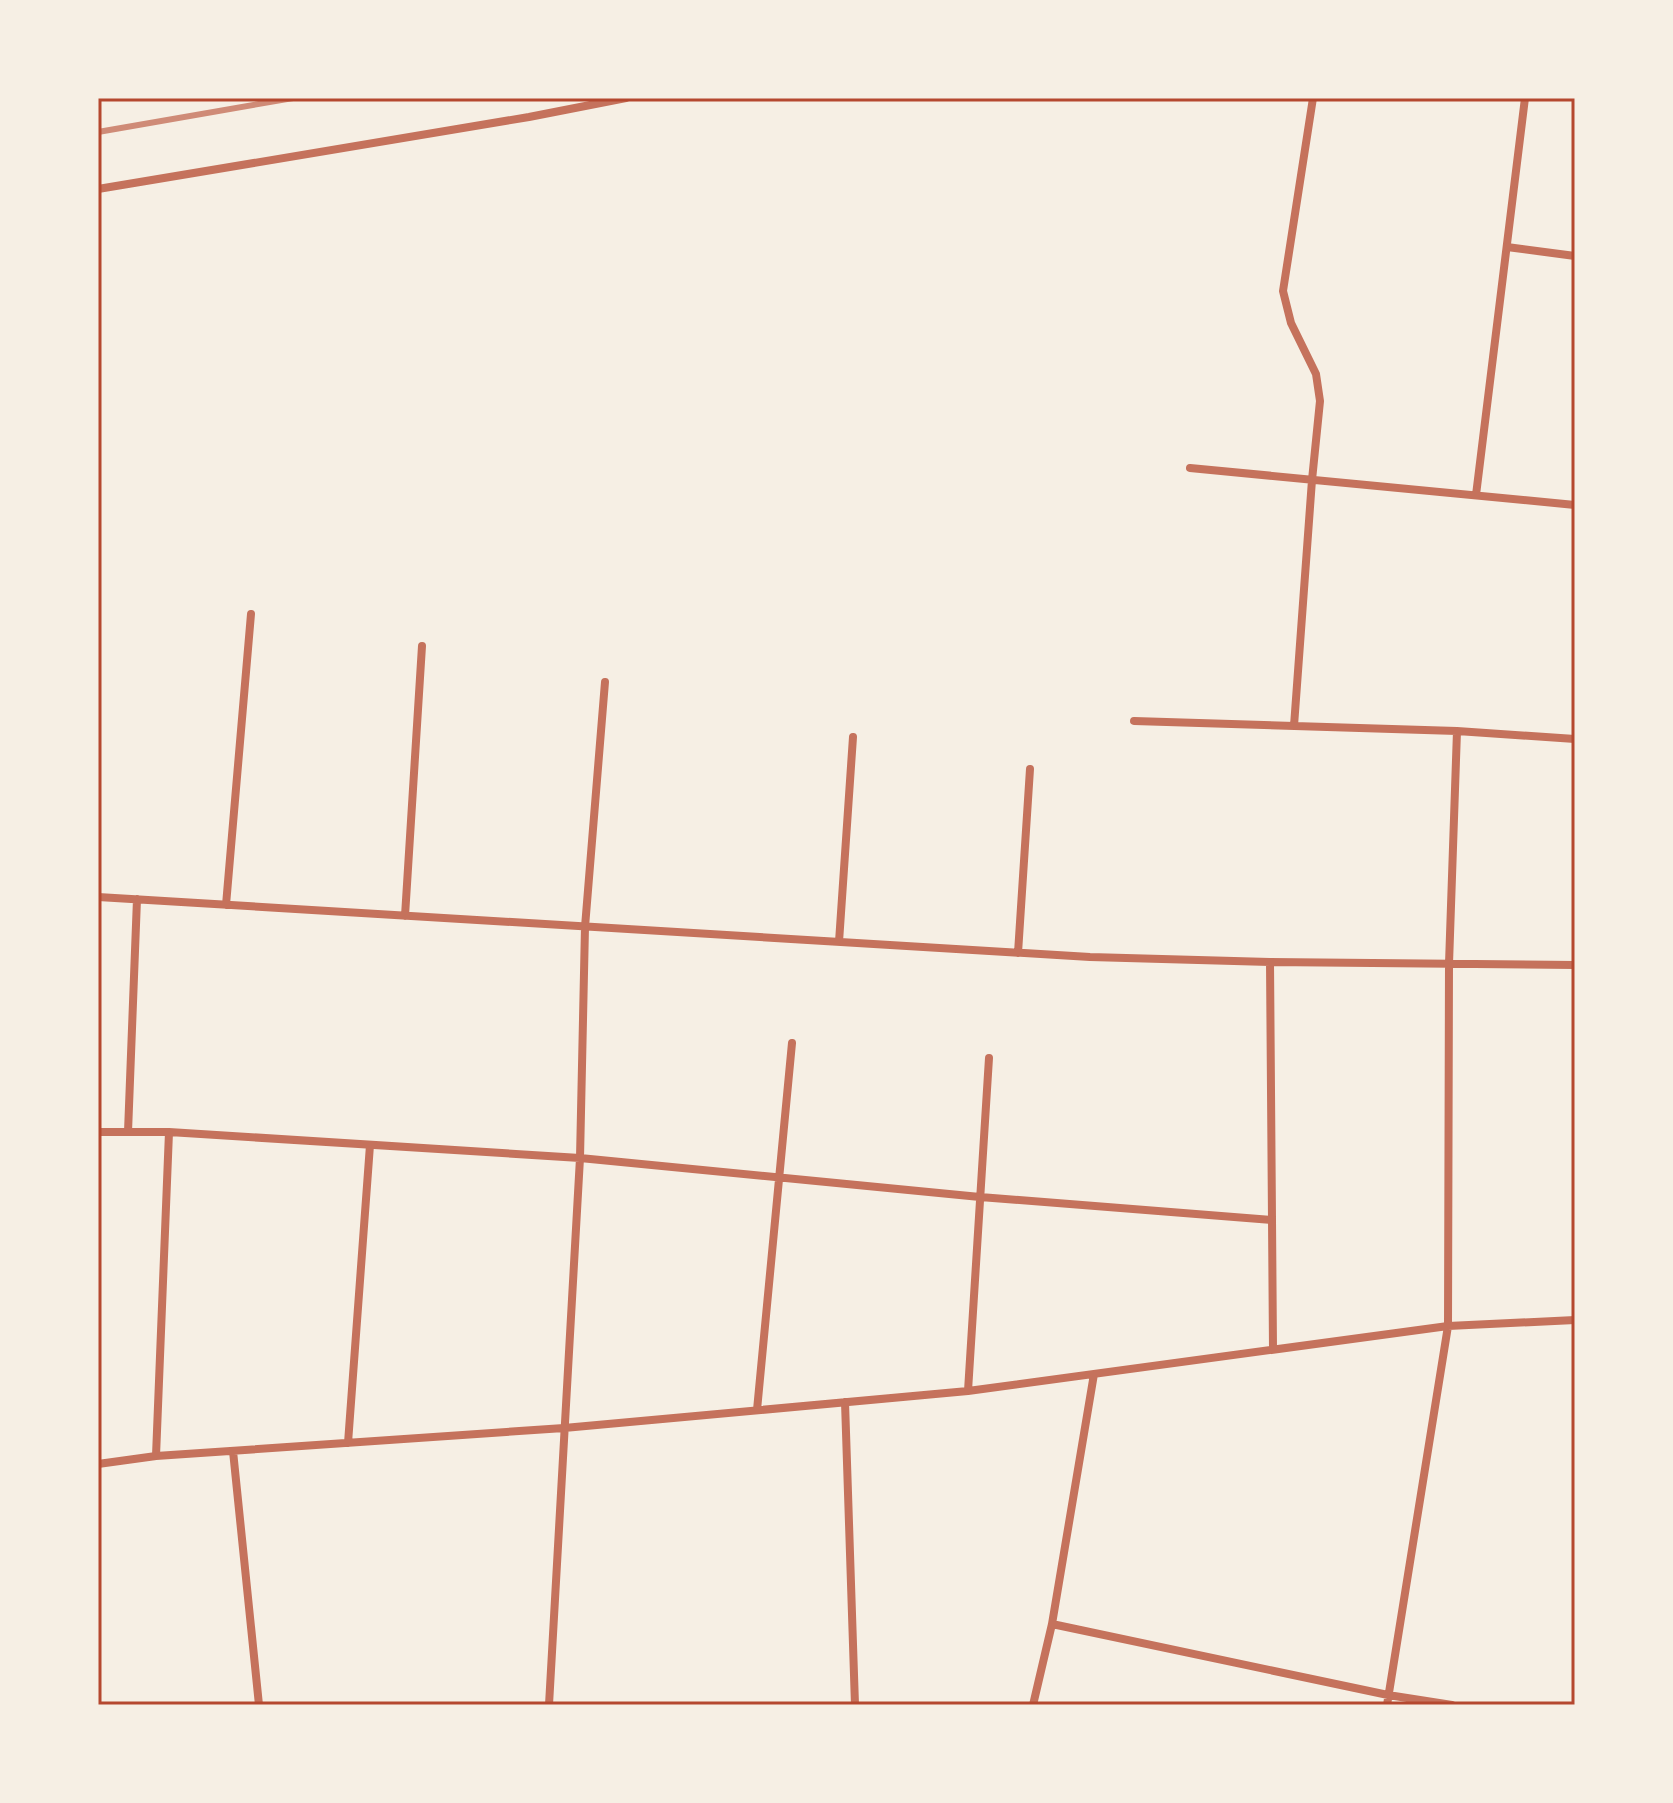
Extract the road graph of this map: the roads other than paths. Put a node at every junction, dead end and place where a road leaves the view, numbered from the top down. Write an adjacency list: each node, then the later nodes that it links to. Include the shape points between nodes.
1 (626, 98): 4 (street)
2 (1313, 98): 8 (street, via 1283,291 1291,323 1316,374 1320,401)
3 (1525, 98): 5 (street)
4 (98, 189)
5 (1507, 247): 6 (street); 9 (street)
6 (1575, 256)
7 (1190, 468): 8 (street)
8 (1312, 480): 9 (street); 15 (street)
9 (1476, 495): 10 (street)
10 (1575, 505)
11 (251, 614): 22 (street)
12 (422, 646): 23 (street)
13 (605, 682): 24 (street)
14 (1134, 721): 15 (street)
15 (1294, 726): 16 (street)
16 (1457, 731): 18 (street); 28 (street)
17 (853, 737): 25 (street)
18 (1575, 739)
19 (1030, 769): 26 (street)
20 (98, 897): 21 (street)
21 (137, 899): 22 (street); 33 (street)
22 (226, 905): 23 (street)
23 (405, 916): 24 (street)
24 (585, 927): 25 (street); 36 (street)
25 (839, 942): 26 (street)
26 (1018, 953): 27 (street)
27 (1270, 962): 28 (street); 39 (street)
28 (1449, 964): 29 (street); 41 (street)
29 (1575, 965)
30 (792, 1043): 37 (street)
31 (989, 1058): 38 (street)
32 (98, 1132): 33 (street)
33 (128, 1132): 34 (street)
34 (169, 1132): 35 (street); 50 (street)
35 (370, 1145): 36 (street); 48 (street)
36 (580, 1158): 37 (street); 47 (street)
37 (780, 1178): 38 (street); 46 (street)
38 (980, 1197): 39 (street); 44 (street)
39 (1272, 1220): 42 (street)
40 (1575, 1320): 41 (street)
41 (1448, 1326): 42 (street); 53 (street)
42 (1273, 1349): 43 (street)
43 (1094, 1374): 44 (street); 52 (street)
44 (968, 1391): 45 (street)
45 (845, 1402): 46 (street); 56 (street)
46 (757, 1410): 47 (street)
47 (564, 1428): 48 (street); 55 (street)
48 (348, 1443): 49 (street)
49 (233, 1451): 50 (street); 54 (street)
50 (156, 1456): 51 (street)
51 (98, 1464)
52 (1052, 1624): 53 (street); 57 (street)
53 (1388, 1695): 58 (street); 59 (street)
54 (259, 1705)
55 (549, 1705)
56 (855, 1705)
57 (1033, 1705)
58 (1387, 1705)
59 (1452, 1705)

